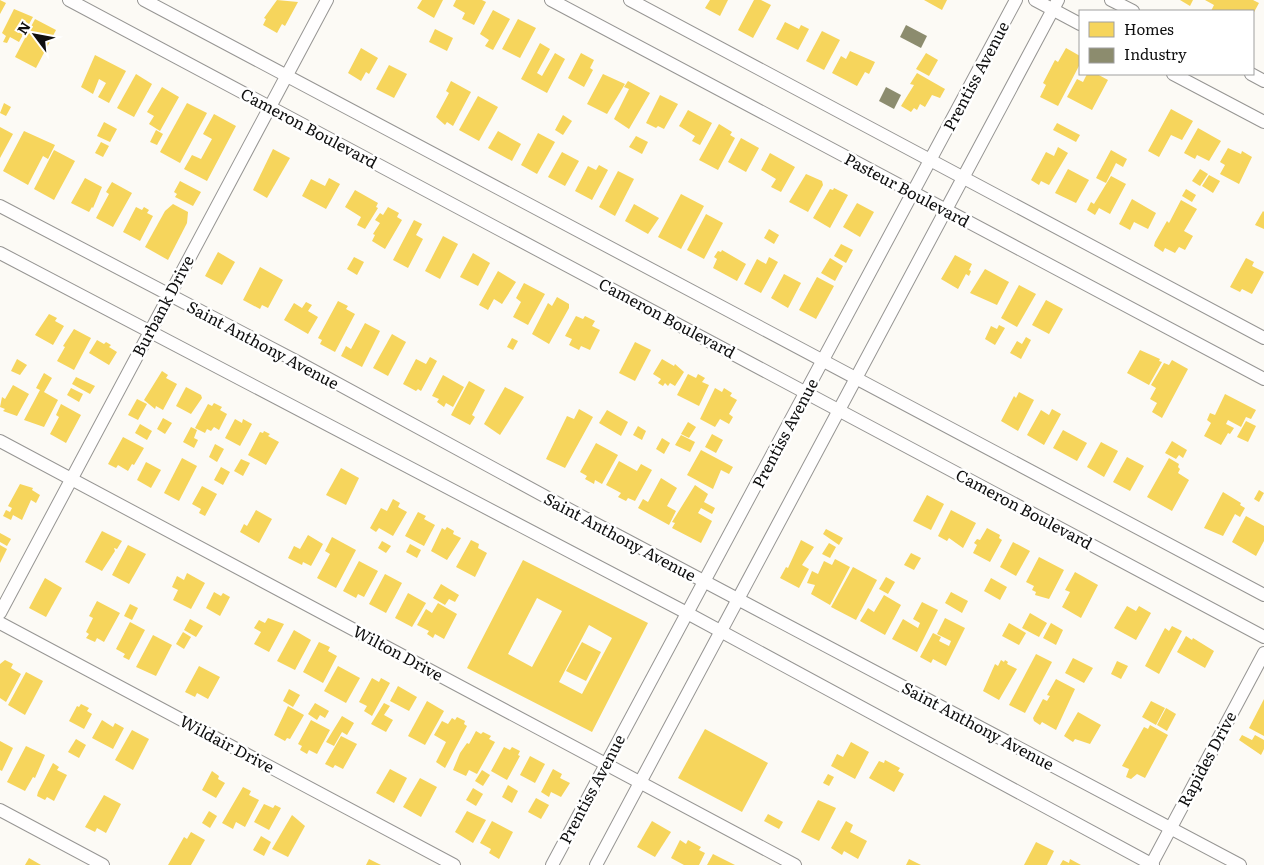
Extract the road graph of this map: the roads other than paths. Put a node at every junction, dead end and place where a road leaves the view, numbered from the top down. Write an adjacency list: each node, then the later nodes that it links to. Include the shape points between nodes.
1 (69, 0): 16 (street, Cameron Boulevard)
2 (144, 0): 14 (street)
3 (327, 0): 14 (street, Burbank Drive)
4 (551, 0): 20 (street, Pasteur Boulevard)
5 (630, 0): 18 (street)
6 (1016, 0): 18 (street, Prentiss Avenue)
7 (1035, 0): 9 (street)
8 (1112, 0): 10 (street)
9 (1056, 5): 11 (street); 19 (street)
10 (1131, 10)
11 (1079, 23)
12 (1175, 75): 17 (street)
13 (1252, 75): 15 (street)
14 (287, 76): 16 (street, Burbank Drive); 27 (street)
15 (1264, 81)
16 (270, 107): 24 (street, Burbank Drive); 30 (street, Cameron Boulevard)
17 (1264, 122)
18 (931, 160): 19 (street); 20 (street, Prentiss Avenue)
19 (963, 178): 22 (street); 26 (street)
20 (913, 193): 22 (street, Pasteur Boulevard); 27 (street, Prentiss Avenue)
21 (0, 206): 24 (street, Saint Anthony Avenue)
22 (946, 210): 28 (street); 29 (street, Pasteur Boulevard)
23 (0, 253): 25 (street)
24 (169, 295): 25 (street, Burbank Drive); 34 (street, Saint Anthony Avenue)
25 (149, 333): 33 (street, Burbank Drive); 38 (street)
26 (1264, 338)
27 (824, 361): 28 (street); 30 (street, Prentiss Avenue)
28 (855, 378): 31 (street); 35 (street)
29 (1264, 379)
30 (806, 393): 31 (street, Cameron Boulevard); 34 (street, Prentiss Avenue)
31 (838, 410): 36 (street); 41 (street, Cameron Boulevard)
32 (0, 441): 33 (street, Wilton Drive)
33 (71, 479): 37 (street, Burbank Drive); 43 (street, Wilton Drive)
34 (706, 582): 36 (street, Saint Anthony Avenue); 38 (street, Prentiss Avenue)
35 (1264, 596)
36 (737, 599): 40 (street); 46 (street, Saint Anthony Avenue)
37 (0, 613)
38 (687, 613): 40 (street); 43 (street, Prentiss Avenue)
39 (0, 624): 48 (street, Wildair Drive)
40 (720, 631): 44 (street); 52 (street)
41 (1264, 637)
42 (1264, 652): 46 (street, Rapides Drive)
43 (606, 764): 44 (street, Wilton Drive); 49 (street, Prentiss Avenue)
44 (641, 781): 50 (street); 51 (street, Wilton Drive)
45 (0, 810): 47 (street)
46 (1170, 828): 52 (street, Rapides Drive); 53 (street, Saint Anthony Avenue)
47 (103, 865)
48 (454, 865)
49 (552, 865)
50 (596, 865)
51 (796, 865)
52 (1152, 865)
53 (1240, 865)

